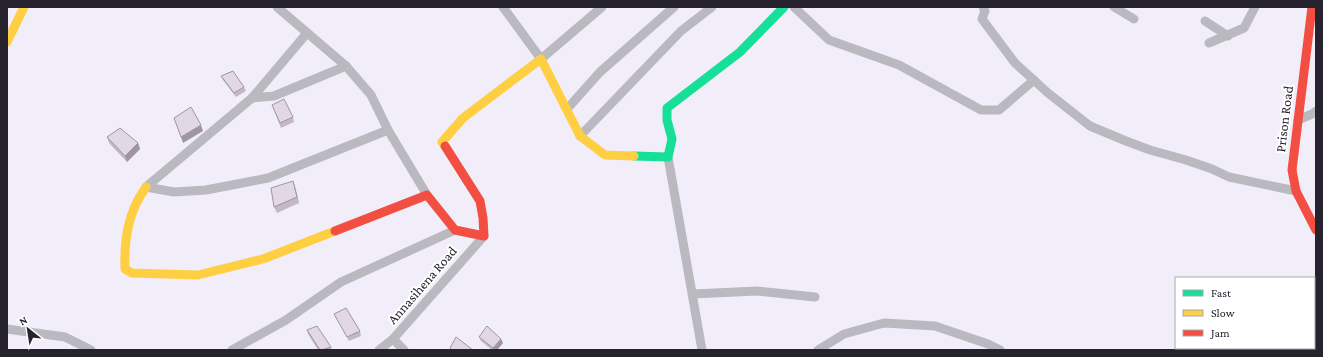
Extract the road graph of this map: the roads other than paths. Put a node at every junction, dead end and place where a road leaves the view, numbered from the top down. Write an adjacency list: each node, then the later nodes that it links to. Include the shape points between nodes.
1 (24, 7): 17 (street)
2 (277, 7): 15 (street)
3 (503, 7): 19 (street)
4 (602, 7): 19 (street)
5 (674, 7): 23 (street, via 600,72)
6 (712, 7): 27 (street, via 681,31)
7 (784, 7): 28 (street, via 740,52 667,108 672,139)
8 (794, 7): 21 (street, via 829,40 899,65 980,110 999,110)
9 (983, 7): 21 (street, via 985,10 982,19 1015,63)
10 (1114, 7): 13 (street)
11 (1254, 7): 16 (street, via 1244,28)
12 (1312, 7): 25 (street, Prison Road)
13 (1134, 19)
14 (1204, 21): 16 (street)
15 (307, 33): 20 (street); 22 (street)
16 (1228, 36): 18 (street)
17 (7, 42)
18 (1209, 43)
19 (541, 59): 23 (street); 34 (street, via 463,118 442,142 480,201 484,218)
20 (346, 66): 22 (street, via 274,96); 26 (street, via 371,95)
21 (1034, 80): 30 (street, via 1090,126 1229,177)
22 (252, 98): 29 (street)
23 (567, 109): 27 (street)
24 (1316, 111): 25 (street)
25 (1298, 120): 30 (street, Prison Road, via 1292,170)
26 (388, 130): 29 (street, via 268,178 206,190 174,192); 31 (street)
27 (580, 136): 28 (street, via 605,155)
28 (668, 157): 35 (street)
29 (146, 187): 31 (street, via 129,218 124,268 132,273 198,275 263,259)
30 (1296, 191): 33 (street, Prison Road)
31 (427, 195): 32 (street)
32 (455, 230): 34 (street); 40 (street, via 341,282 286,320)
33 (1316, 230)
34 (484, 236): 38 (street, Annasihena Road)
35 (693, 294): 36 (street, via 757,291); 43 (street)
36 (815, 297)
37 (7, 329): 39 (street, via 65,337)
38 (393, 339): 41 (street, Annasihena Road); 42 (street)
39 (91, 350)
40 (232, 350)
41 (379, 350)
42 (404, 350)
43 (702, 350)
44 (818, 350): 45 (street, via 844,334 884,323 935,326)
45 (1000, 350)

